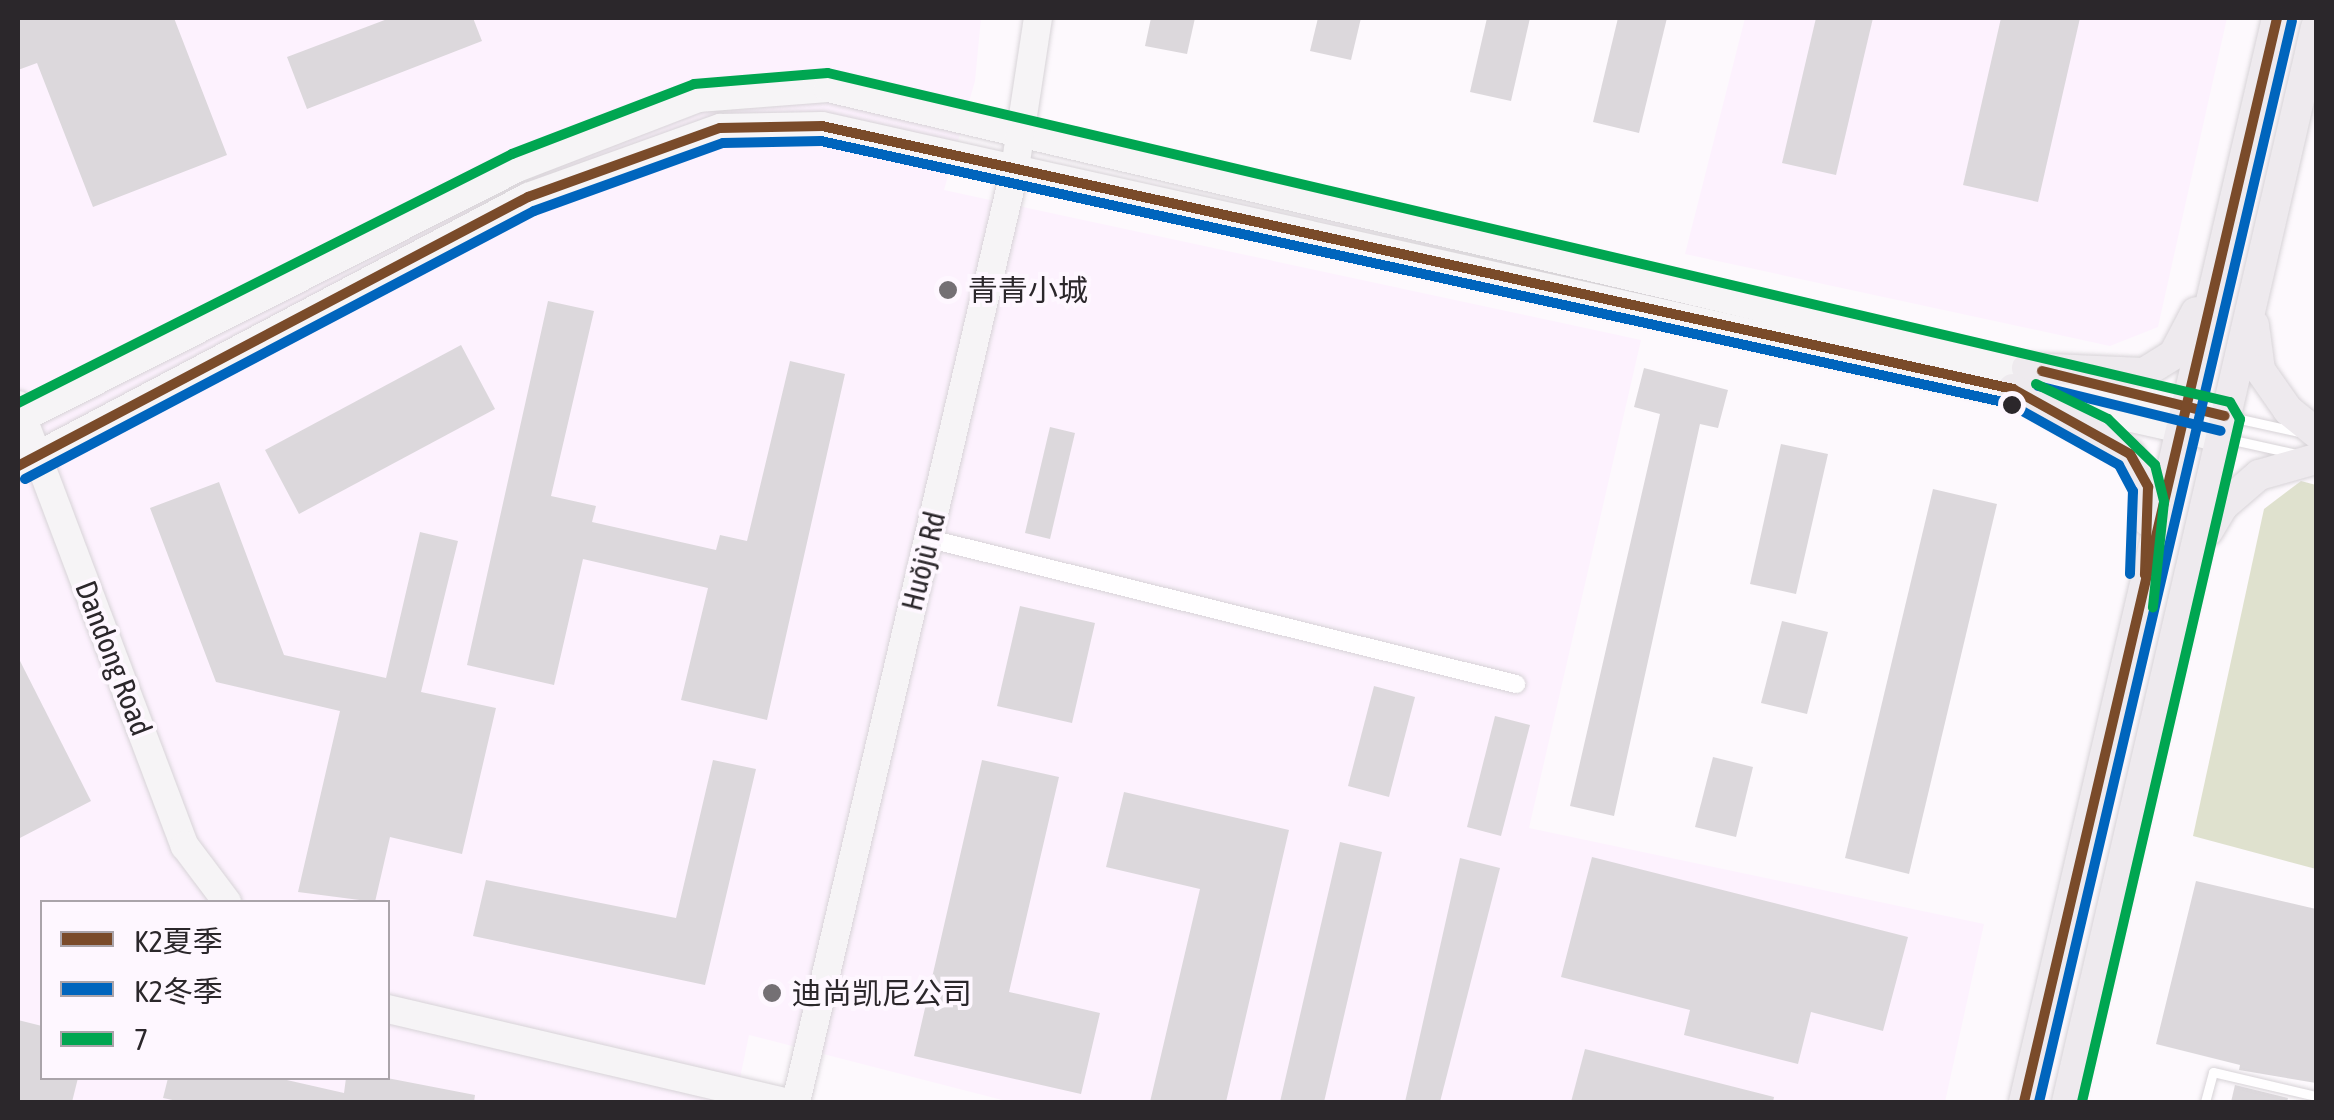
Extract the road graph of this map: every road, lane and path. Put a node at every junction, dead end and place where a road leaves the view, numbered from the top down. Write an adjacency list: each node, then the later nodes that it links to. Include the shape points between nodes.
1 (1038, 18): 4 (main road, Huǒjù Rd)
2 (2277, 18): 6 (main road)
3 (2316, 27): 7 (main road)
4 (1022, 131): 5 (main road, Huǒjù Rd); 8 (main road); 9 (main road, via 828,88 698,98 517,168)
5 (1015, 168): 8 (main road); 14 (main road, via 822,126 720,128 528,196); 15 (main road, Huǒjù Rd)
6 (2221, 244): 8 (main road, via 2190,329 2162,365 2118,376); 10 (main road)
7 (2255, 270): 11 (main road); 12 (main road, via 2260,370)
8 (2020, 378): 10 (main road); 16 (main road, via 2130,454 2148,487)
9 (19, 414): 14 (main road, Dandong Road)
10 (2182, 417): 11 (main road); 16 (main road)
11 (2223, 427): 12 (lane); 13 (lane); 17 (main road)
12 (2316, 435)
13 (2316, 459): 17 (main road, via 2258,475 2236,492 2210,526)
14 (28, 461): 19 (main road, Dandong Road, via 184,846)
15 (930, 538): 18 (street); 24 (main road, Huǒjù Rd)
16 (2145, 575): 25 (main road)
17 (2187, 585): 26 (main road)
18 (1516, 684)
19 (224, 900)
20 (390, 1009): 23 (main road)
21 (2316, 1096): 22 (lane)
22 (2297, 1097): 27 (lane, via 2213,1072)
23 (782, 1102)
24 (796, 1102)
25 (2024, 1102)
26 (2068, 1102)
27 (2205, 1102)

